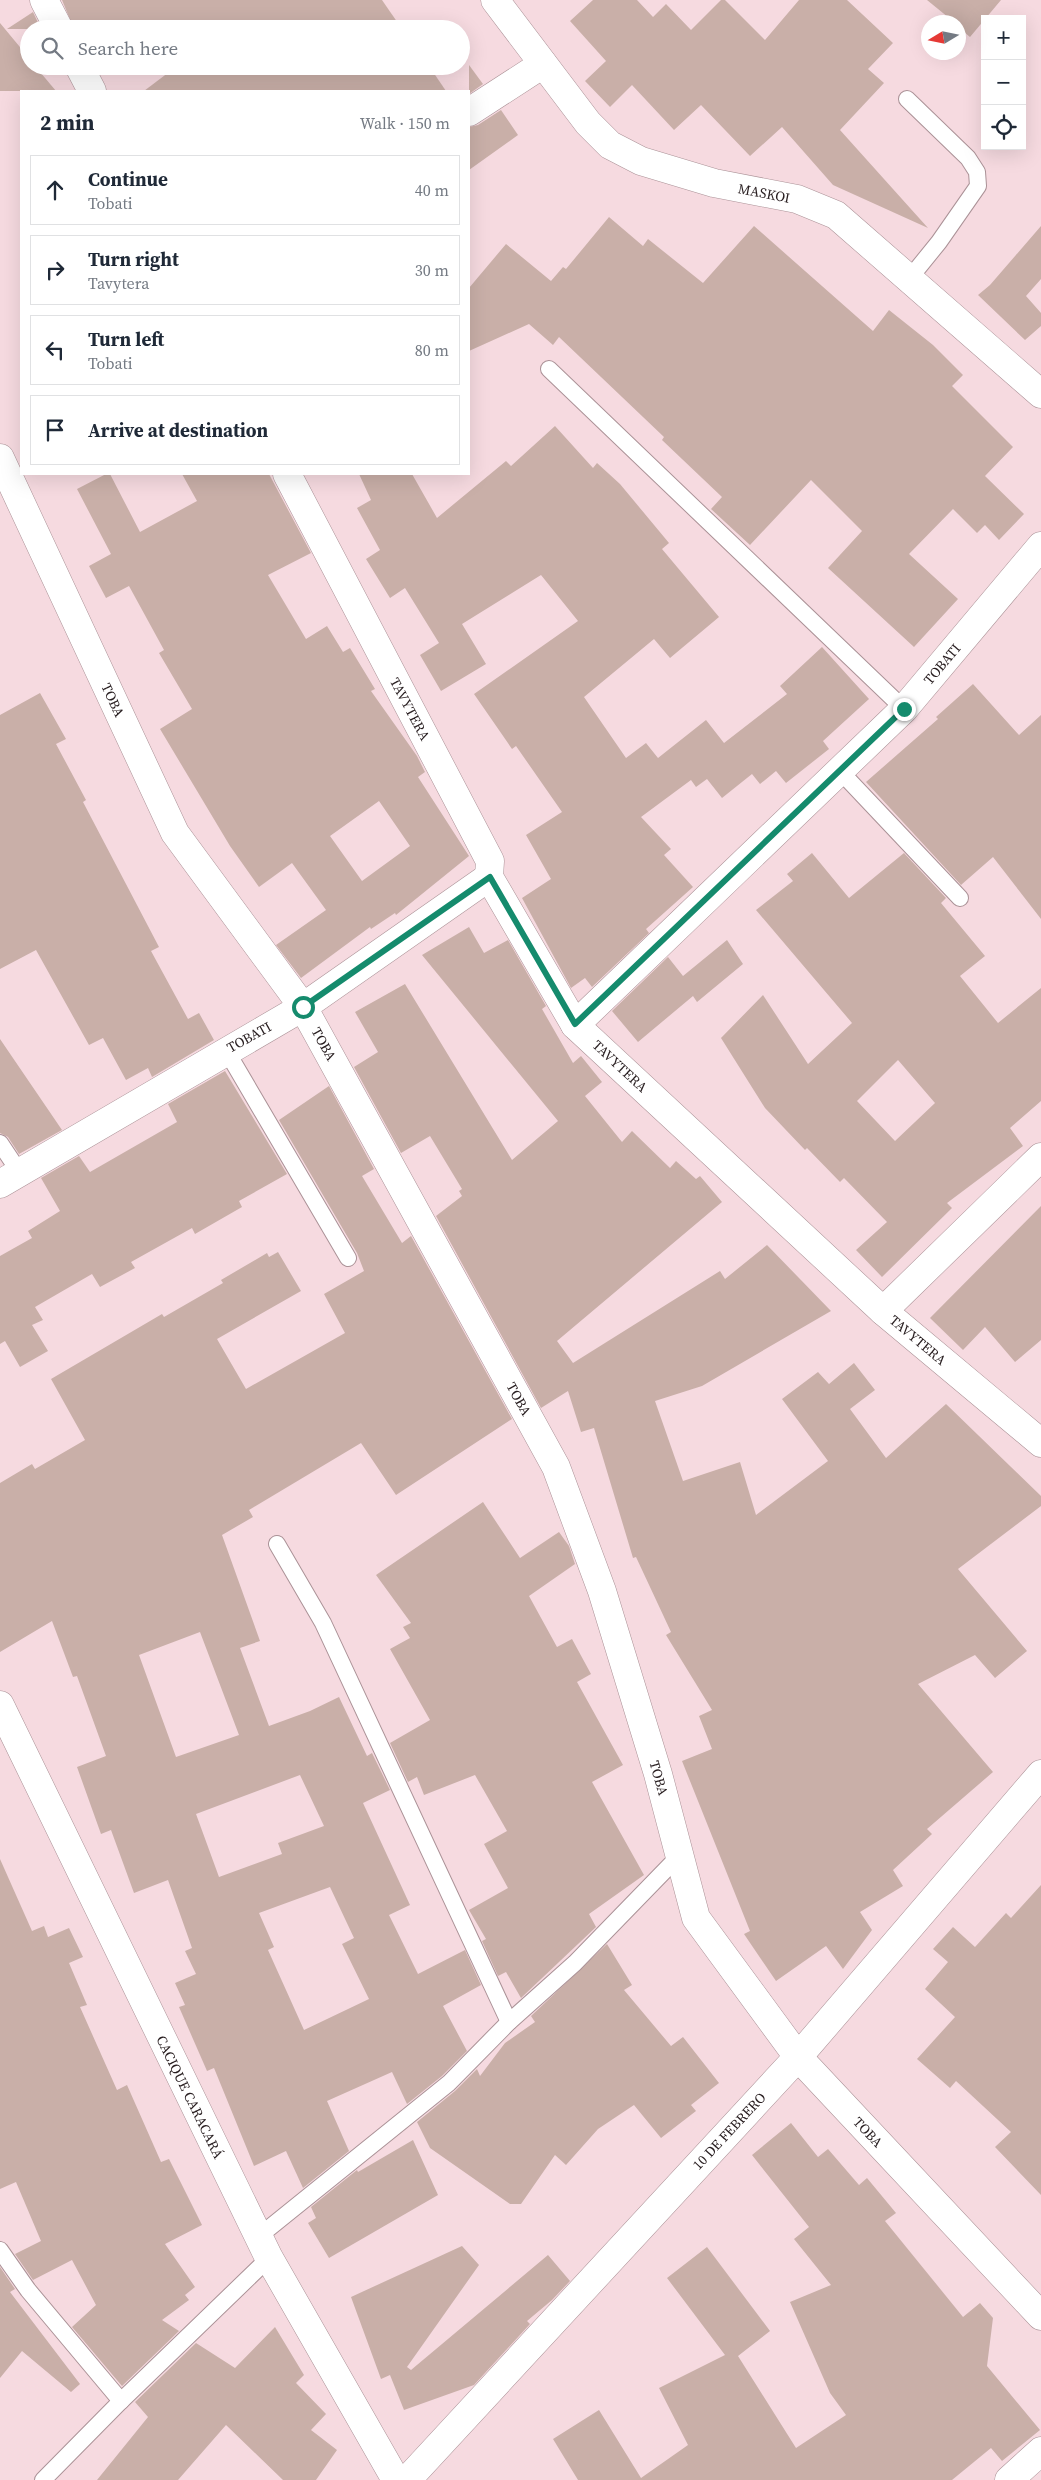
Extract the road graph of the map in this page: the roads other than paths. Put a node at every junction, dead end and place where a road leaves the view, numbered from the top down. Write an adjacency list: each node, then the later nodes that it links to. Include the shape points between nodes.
1 (44, 0): 3 (street)
2 (495, 0): 4 (street, MASKOI)
3 (54, 20)
4 (543, 64): 8 (street); 9 (street, MASKOI, via 588,123 610,145 641,161 714,183 797,199 836,215)
5 (84, 75): 6 (street)
6 (91, 90)
7 (907, 99): 9 (lane, via 968,158 977,172 978,186)
8 (470, 111)
9 (910, 279): 11 (street, MASKOI)
10 (549, 369): 15 (lane)
11 (1041, 394)
12 (0, 458): 19 (street, TOBA, via 175,833)
13 (288, 475): 17 (street, TAVYTERA, via 490,861)
14 (1041, 546): 15 (street, TOBATI)
15 (904, 709): 16 (street, TOBATI)
16 (840, 771): 18 (lane); 20 (street, TOBATI)
17 (490, 877): 19 (street, TOBATI); 20 (street, TAVYTERA)
18 (960, 898)
19 (303, 1007): 21 (street, TOBATI); 31 (street, TOBA, via 556,1467 602,1591 658,1774)
20 (575, 1024): 26 (street, TAVYTERA)
21 (226, 1050): 24 (street, TOBATI); 25 (lane)
22 (0, 1143): 24 (lane)
23 (1041, 1157): 26 (street)
24 (10, 1178)
25 (348, 1258)
26 (883, 1311): 27 (street, TAVYTERA)
27 (1041, 1443)
28 (277, 1544): 32 (lane, via 323,1623)
29 (0, 1704): 34 (street, CACIQUE CARACARÁ)
30 (1041, 1774): 33 (street, 10 DE FEBRERO)
31 (679, 1856): 32 (lane, via 574,1963); 33 (street, TOBA, via 696,1918)
32 (510, 2022): 34 (lane, via 449,2084)
33 (798, 2057): 36 (street, TOBA); 41 (street, 10 DE FEBRERO)
34 (263, 2248): 37 (lane); 40 (street, CACIQUE CARACARÁ)
35 (0, 2250): 37 (lane, via 28,2290)
36 (1041, 2316)
37 (121, 2401): 39 (lane)
38 (1041, 2451): 42 (street)
39 (43, 2480)
40 (396, 2480)
41 (408, 2480)
42 (1008, 2480)

